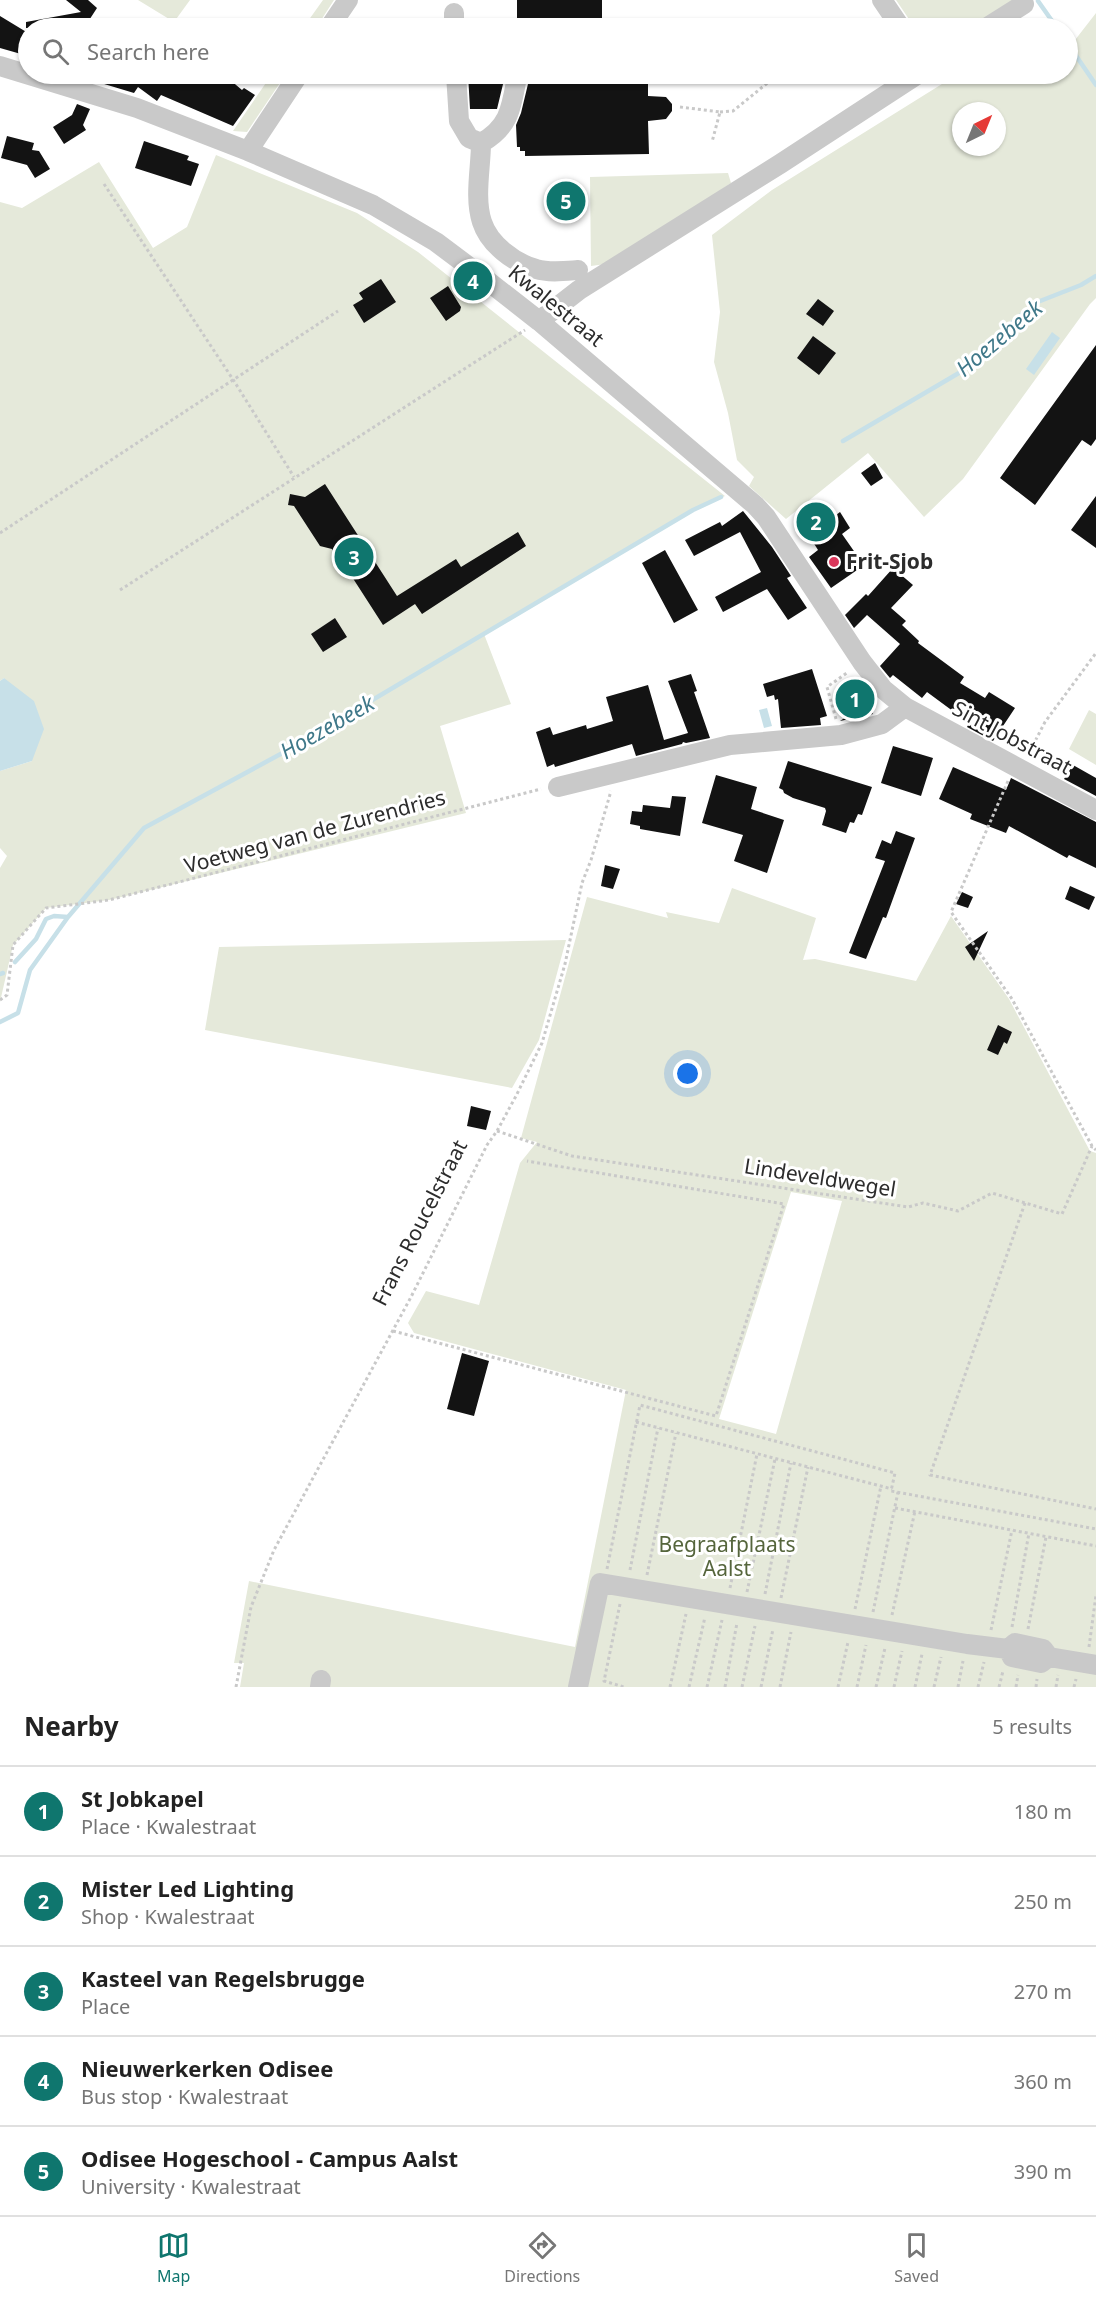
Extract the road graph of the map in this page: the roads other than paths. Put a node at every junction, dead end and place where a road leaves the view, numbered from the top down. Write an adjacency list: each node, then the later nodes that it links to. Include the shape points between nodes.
1 (348, 0): 4 (street)
2 (882, 0): 5 (street)
3 (1024, 4): 6 (street)
4 (336, 18)
5 (894, 18)
6 (1002, 18)
7 (0, 66): 8 (street, Kwalestraat)
8 (18, 72)
9 (59, 84): 15 (street, Kwalestraat, via 137,108)
10 (292, 84): 15 (street)
11 (457, 84): 14 (street, via 459,121 469,138)
12 (516, 84): 14 (street, via 511,113 499,130)
13 (903, 84): 17 (street, via 579,290)
14 (481, 143): 16 (street, via 479,202 489,236 519,263 538,270)
15 (248, 151): 17 (street, Kwalestraat, via 382,210 436,242)
16 (578, 270)
17 (539, 321): 18 (street, Kwalestraat, via 755,505 862,662 883,689)
18 (905, 707): 19 (street, via 882,724 841,735 730,745); 20 (street, Sint Jobstraat)
19 (558, 787)
20 (1096, 810)
21 (1091, 1664): 22 (street, via 1049,1657 1041,1663 1012,1657 1017,1647 967,1644 600,1583)
22 (578, 1687)

